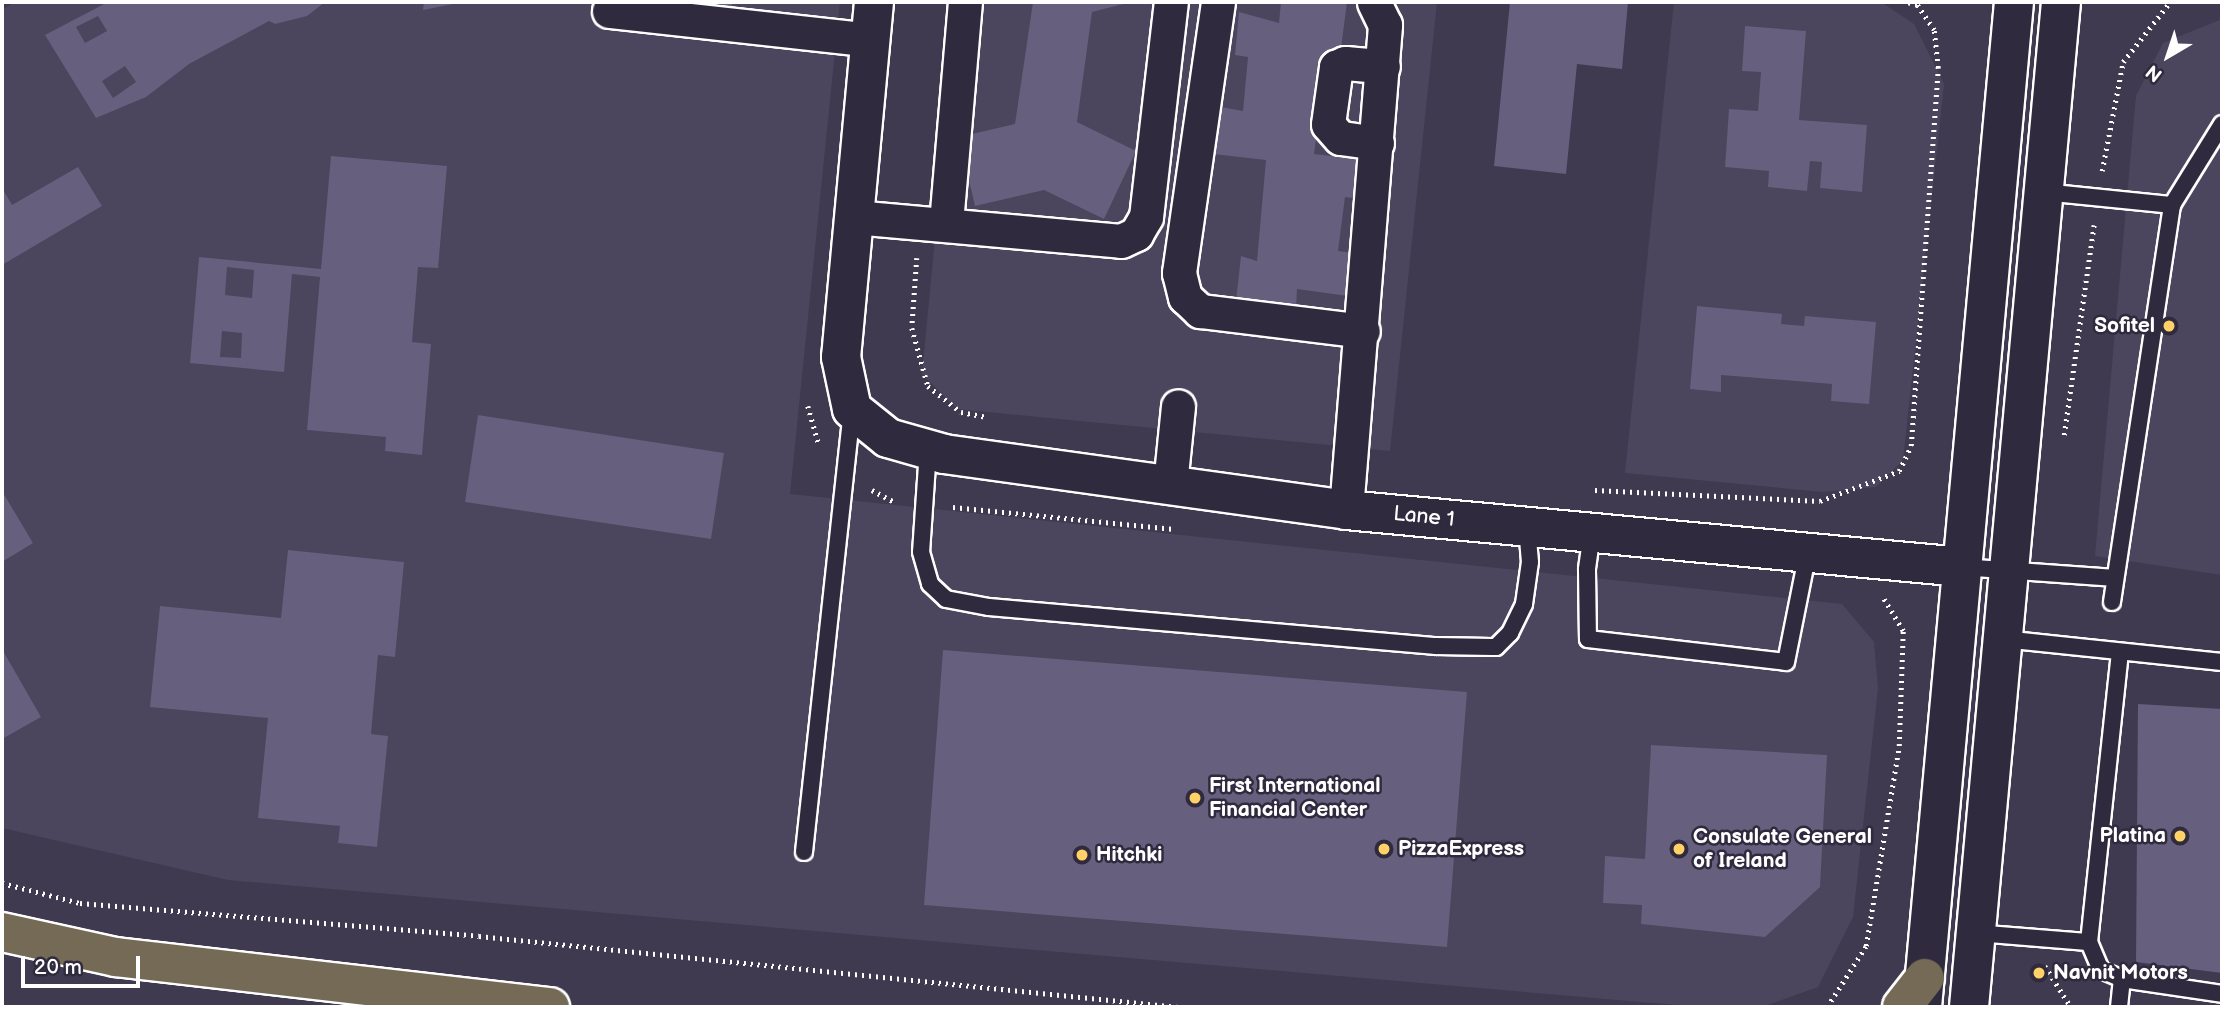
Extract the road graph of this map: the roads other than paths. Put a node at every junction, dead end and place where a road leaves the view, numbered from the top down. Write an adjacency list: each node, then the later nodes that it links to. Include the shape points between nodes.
1 (874, 2): 10 (street)
2 (965, 2): 17 (street)
3 (1171, 2): 17 (street, via 1146,217 1136,234 1121,241)
4 (1218, 2): 18 (street, via 1179,273 1185,297 1200,311)
5 (1374, 2): 11 (street, via 1385,25)
6 (2014, 2): 27 (street)
7 (2061, 2): 14 (street)
8 (609, 11): 9 (street)
9 (757, 15): 10 (street)
10 (870, 40): 16 (street)
11 (1383, 66): 13 (street); 13 (street, via 1336,66 1328,124 1340,138)
12 (2222, 124): 15 (lane)
13 (1377, 143): 18 (street)
14 (2044, 192): 15 (lane); 28 (street)
15 (2172, 205): 29 (lane)
16 (854, 217): 17 (street); 20 (street, via 841,357)
17 (933, 222)
18 (1363, 331): 23 (street)
19 (1178, 406): 22 (street)
20 (852, 409): 21 (street, Lane 1, via 888,438); 34 (lane)
21 (928, 450): 22 (street, Lane 1); 24 (lane, via 921,552 930,584 946,599 989,607 1496,648 1510,633 1524,604 1530,562)
22 (1170, 485): 23 (street, Lane 1)
23 (1346, 510): 24 (street, Lane 1)
24 (1527, 527): 25 (street, Lane 1)
25 (1592, 533): 26 (street, Lane 1); 26 (lane, via 1587,570 1588,639 1786,662)
26 (1808, 552): 27 (street, Lane 1)
27 (1962, 567): 28 (lane, Lane 1); 39 (street)
28 (2010, 572): 29 (lane, Lane 1); 31 (street)
29 (2115, 578): 30 (lane)
30 (2112, 602)
31 (2003, 639): 32 (lane); 36 (street)
32 (2120, 652): 33 (lane); 37 (lane)
33 (2222, 662)
34 (804, 852)
35 (2, 932): 41 (main road, via 116,957)
36 (1976, 933): 37 (lane); 43 (street)
37 (2089, 942): 38 (lane, via 2101,970)
38 (2122, 979): 40 (lane); 44 (lane)
39 (1923, 993): 42 (main road)
40 (2222, 994)
41 (550, 1007)
42 (1902, 1007)
43 (1969, 1007)
44 (2119, 1007)

